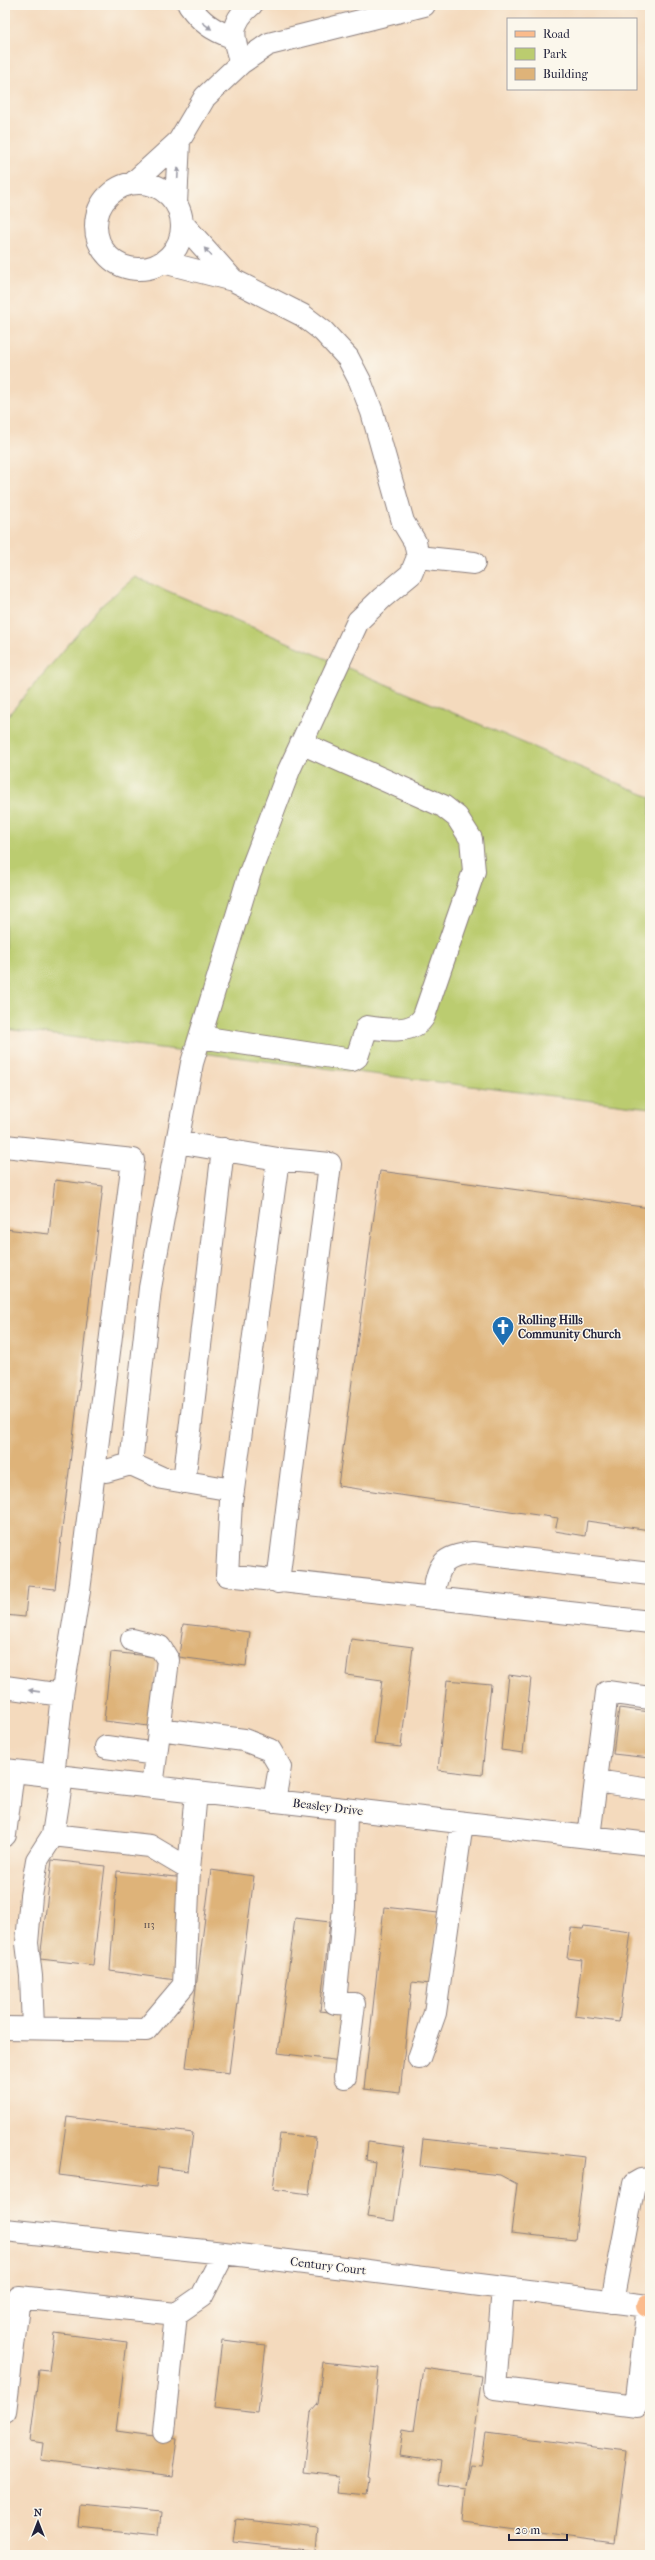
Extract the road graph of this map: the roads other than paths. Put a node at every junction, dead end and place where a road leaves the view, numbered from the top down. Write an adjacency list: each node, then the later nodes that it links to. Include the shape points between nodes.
1 (189, 5): 5 (street, one-way to 5, via 200,20 216,32)
2 (251, 5): 5 (street, via 241,13)
3 (424, 5): 4 (street)
4 (377, 10): 6 (street, via 269,44)
5 (232, 37): 6 (street)
6 (241, 63): 7 (street, via 205,97)
7 (180, 141): 8 (street); 9 (street, one-way to 7)
8 (133, 183): 9 (street, via 147,183 160,188); 10 (street, via 120,187 108,195 100,206 96,219 96,233 100,246 120,265 135,269 150,268)
9 (179, 214): 10 (street, via 181,239 174,252); 11 (street, one-way to 9)
10 (163, 262): 11 (street)
11 (233, 280): 12 (street, via 302,315 324,331 348,358 372,412 403,522 415,542)
12 (418, 558): 13 (street); 14 (street, via 411,574 358,621)
13 (474, 563)
14 (301, 744): 15 (street, via 250,873); 15 (street, via 443,806 457,817 471,839 474,871 472,879 420,1023 414,1027 383,1030 367,1027 357,1057 352,1060)
15 (200, 1037): 16 (street, via 192,1063)
16 (177, 1142): 18 (street); 20 (street, via 150,1288)
17 (5, 1146): 21 (street, via 133,1160)
18 (223, 1149): 19 (street); 22 (street)
19 (278, 1159): 23 (street); 25 (street, via 330,1164)
20 (131, 1464): 21 (street, via 106,1471); 22 (street, via 162,1478)
21 (94, 1469): 30 (street, via 79,1591)
22 (184, 1482): 23 (street)
23 (233, 1490): 25 (street, via 226,1575)
24 (650, 1574): 26 (street, via 473,1553 454,1555 441,1564)
25 (278, 1582): 26 (street)
26 (432, 1598): 27 (street)
27 (650, 1622)
28 (132, 1640): 32 (street, via 160,1647 168,1660)
29 (5, 1687): 30 (street, one-way to 29)
30 (62, 1695): 36 (street)
31 (650, 1698): 37 (street, via 607,1692)
32 (159, 1729): 34 (street); 41 (street, via 244,1740 270,1750 280,1767)
33 (106, 1747): 34 (street)
34 (156, 1754): 38 (street)
35 (9, 1771): 36 (street, Beasley Drive); 45 (street)
36 (57, 1776): 38 (street, Beasley Drive); 44 (street)
37 (596, 1781): 39 (street); 46 (street)
38 (152, 1787): 40 (street, Beasley Drive)
39 (650, 1789)
40 (196, 1792): 41 (street, Beasley Drive); 48 (street)
41 (274, 1801): 42 (street, Beasley Drive)
42 (346, 1809): 43 (street, Beasley Drive); 52 (street, via 344,1906 335,2003 354,2004)
43 (462, 1823): 46 (street, Beasley Drive); 51 (street, via 435,2013)
44 (53, 1835): 48 (street, via 150,1846); 50 (street, via 37,1860 31,1896 27,1943)
45 (5, 1836)
46 (589, 1837): 47 (street, Beasley Drive)
47 (650, 1844)
48 (190, 1869): 50 (street, via 184,1985 146,2030)
49 (5, 2028): 50 (street)
50 (33, 2028)
51 (419, 2058)
52 (345, 2077)
53 (650, 2179): 57 (street, via 634,2184)
54 (5, 2230): 55 (street, Century Court)
55 (224, 2253): 56 (street, Century Court); 59 (street, via 202,2296)
56 (503, 2288): 57 (street, Century Court); 58 (street, via 495,2388 636,2406)
57 (612, 2302): 58 (street, Century Court)
58 (649, 2306)
59 (176, 2314): 60 (street, via 19,2297); 61 (street)
60 (5, 2412)
61 (164, 2432)

